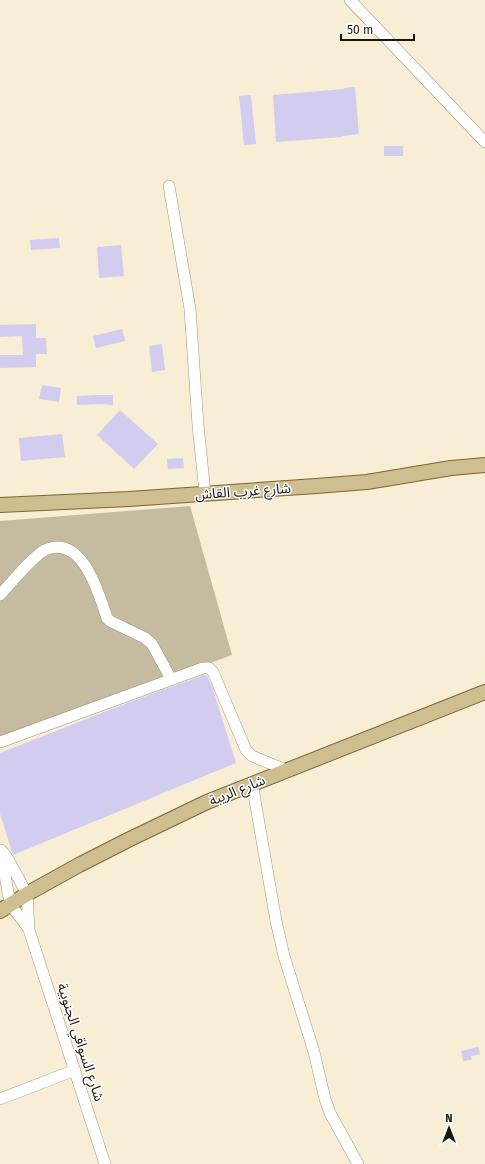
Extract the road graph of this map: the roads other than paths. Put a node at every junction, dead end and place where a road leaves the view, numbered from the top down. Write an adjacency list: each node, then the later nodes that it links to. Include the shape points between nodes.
1 (350, 0): 2 (street)
2 (485, 142)
3 (169, 186): 5 (street, via 190,309)
4 (485, 465): 5 (main road, شارع غرب القاش, via 367,482)
5 (205, 493): 6 (main road, شارع غرب القاش)
6 (0, 505)
7 (0, 595): 8 (street, via 45,550 57,547 67,550 81,559 94,580 110,621 152,644)
8 (171, 679): 10 (street); 11 (street, via 209,668 213,672 246,750 252,756)
9 (485, 692): 11 (main road, شارع الريبة)
10 (0, 742)
11 (286, 770): 12 (main road, شارع الريبة)
12 (252, 784): 14 (main road, شارع الريبة, via 159,824); 20 (street, via 274,914 284,956 314,1052 325,1099)
13 (0, 849): 14 (street); 15 (street)
14 (27, 894): 15 (main road, شارع الريبة); 16 (street, شارع السواقي الجنوبية)
15 (5, 907): 16 (street, شارع السواقي الجنوبية)
16 (29, 930): 17 (street, شارع السواقي الجنوبية)
17 (74, 1070): 18 (street); 19 (street, شارع السواقي الجنوبية)
18 (0, 1099)
19 (105, 1164)
20 (358, 1164)

